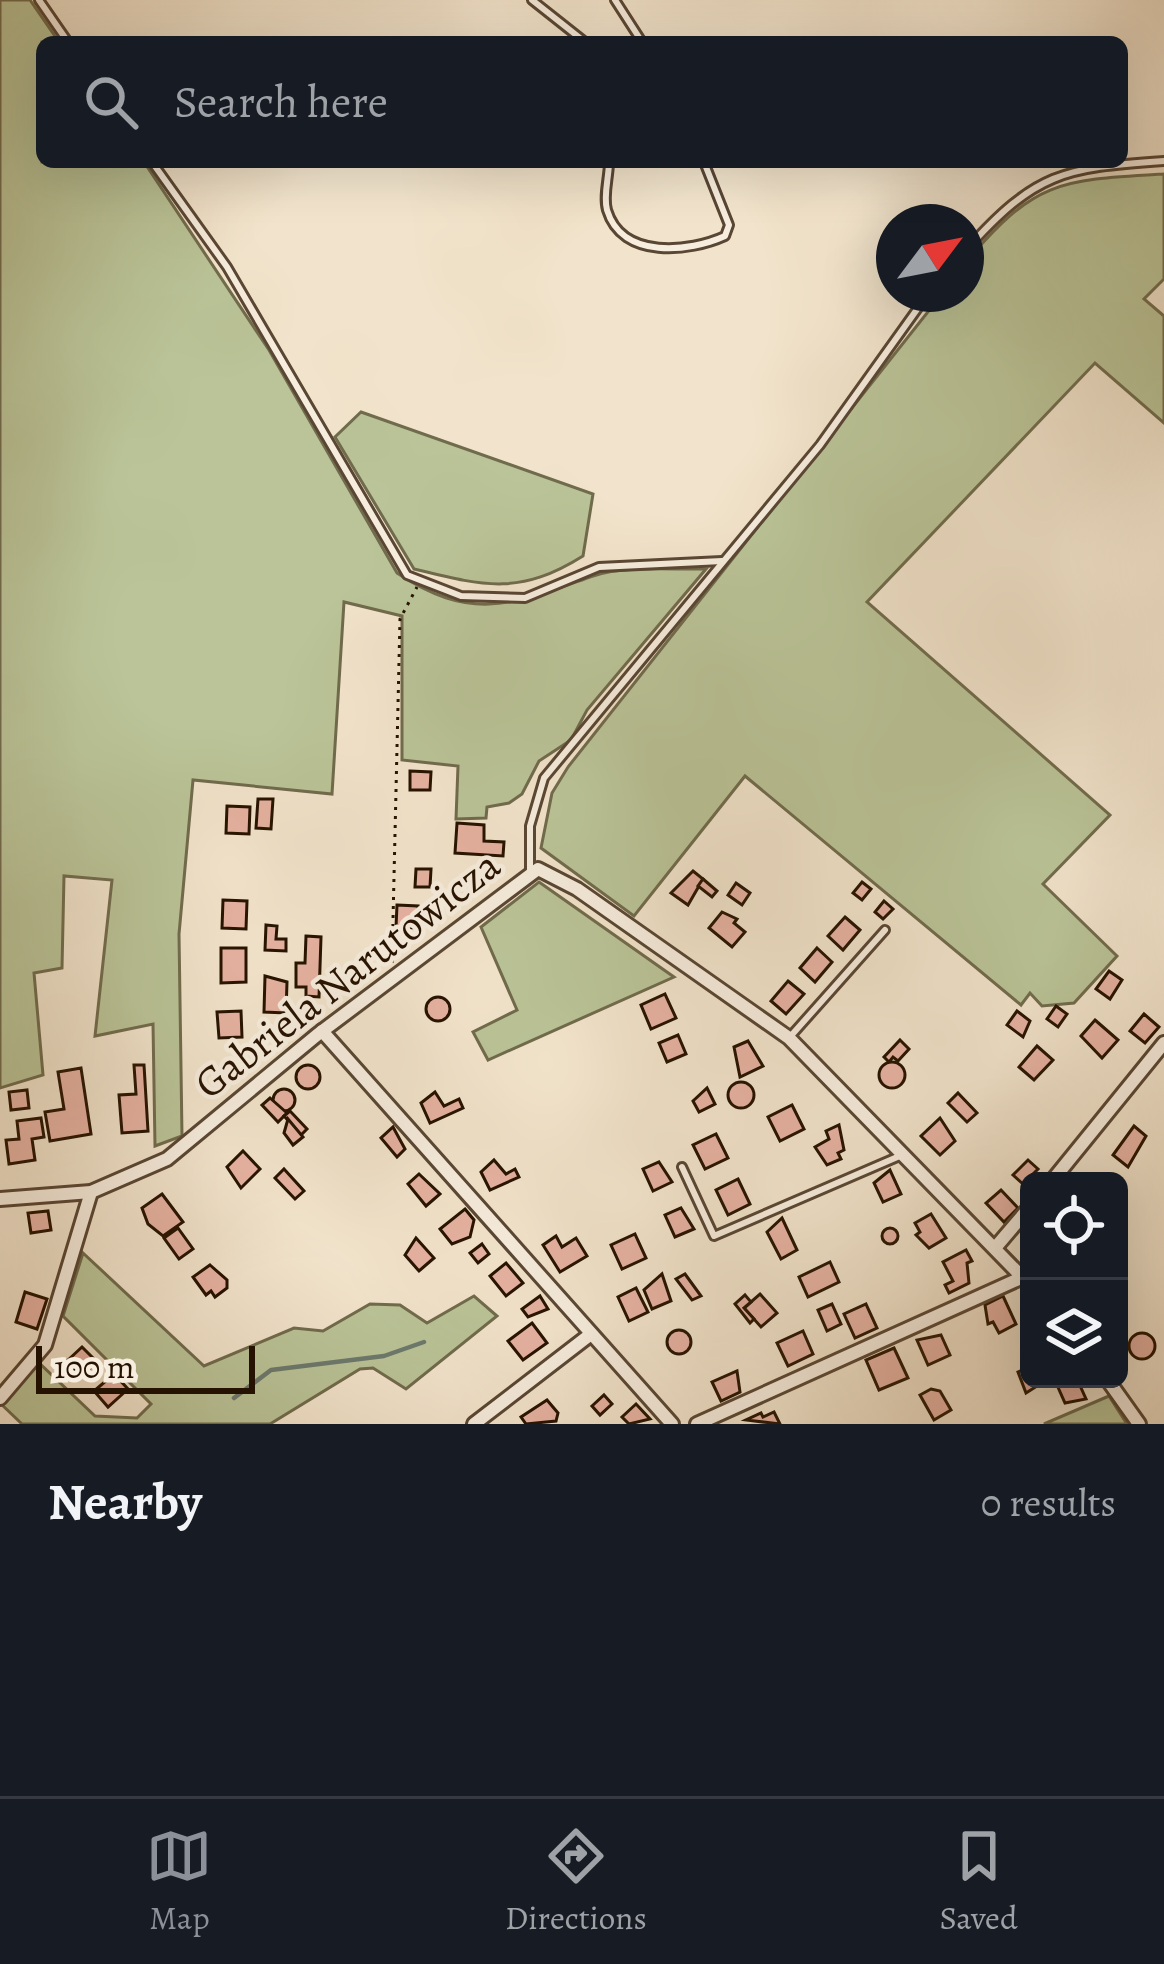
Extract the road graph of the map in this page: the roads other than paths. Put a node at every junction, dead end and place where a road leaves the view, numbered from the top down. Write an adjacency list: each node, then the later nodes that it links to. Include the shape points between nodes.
1 (39, 0): 4 (lane)
2 (532, 0): 5 (lane)
3 (615, 0): 6 (lane)
4 (64, 36)
5 (578, 36)
6 (638, 36)
7 (1164, 161): 8 (lane)
8 (1128, 163)
9 (156, 168): 15 (lane, via 227,267 407,575 461,596 525,598 599,568)
10 (609, 168): 11 (lane, via 607,209 616,227 675,250 724,236 729,225)
11 (706, 168)
12 (1073, 168): 13 (lane, via 1037,184)
13 (984, 229)
14 (915, 312): 15 (lane, via 820,445)
15 (722, 561): 16 (lane, via 544,778 530,826)
16 (530, 873): 18 (street, Gabriela Narutowicza); 19 (street, Gabriela Narutowicza, via 538,869 577,889)
17 (885, 930): 19 (lane)
18 (322, 1031): 24 (street, Gabriela Narutowicza, via 167,1159); 30 (street)
19 (789, 1038): 21 (street, Gabriela Narutowicza)
20 (1164, 1043): 23 (street)
21 (905, 1153): 22 (lane, via 714,1236); 27 (street, Gabriela Narutowicza)
22 (682, 1167)
23 (1059, 1172)
24 (92, 1192): 25 (street, Gabriela Narutowicza); 32 (street, via 46,1345)
25 (0, 1199)
26 (1020, 1219): 27 (street)
27 (995, 1248): 28 (street, Gabriela Narutowicza)
28 (1025, 1280)
29 (1020, 1284): 35 (street)
30 (591, 1334): 33 (street); 34 (street)
31 (1113, 1388): 36 (street)
32 (0, 1398)
33 (474, 1424)
34 (672, 1424)
35 (697, 1424)
36 (1139, 1424)

